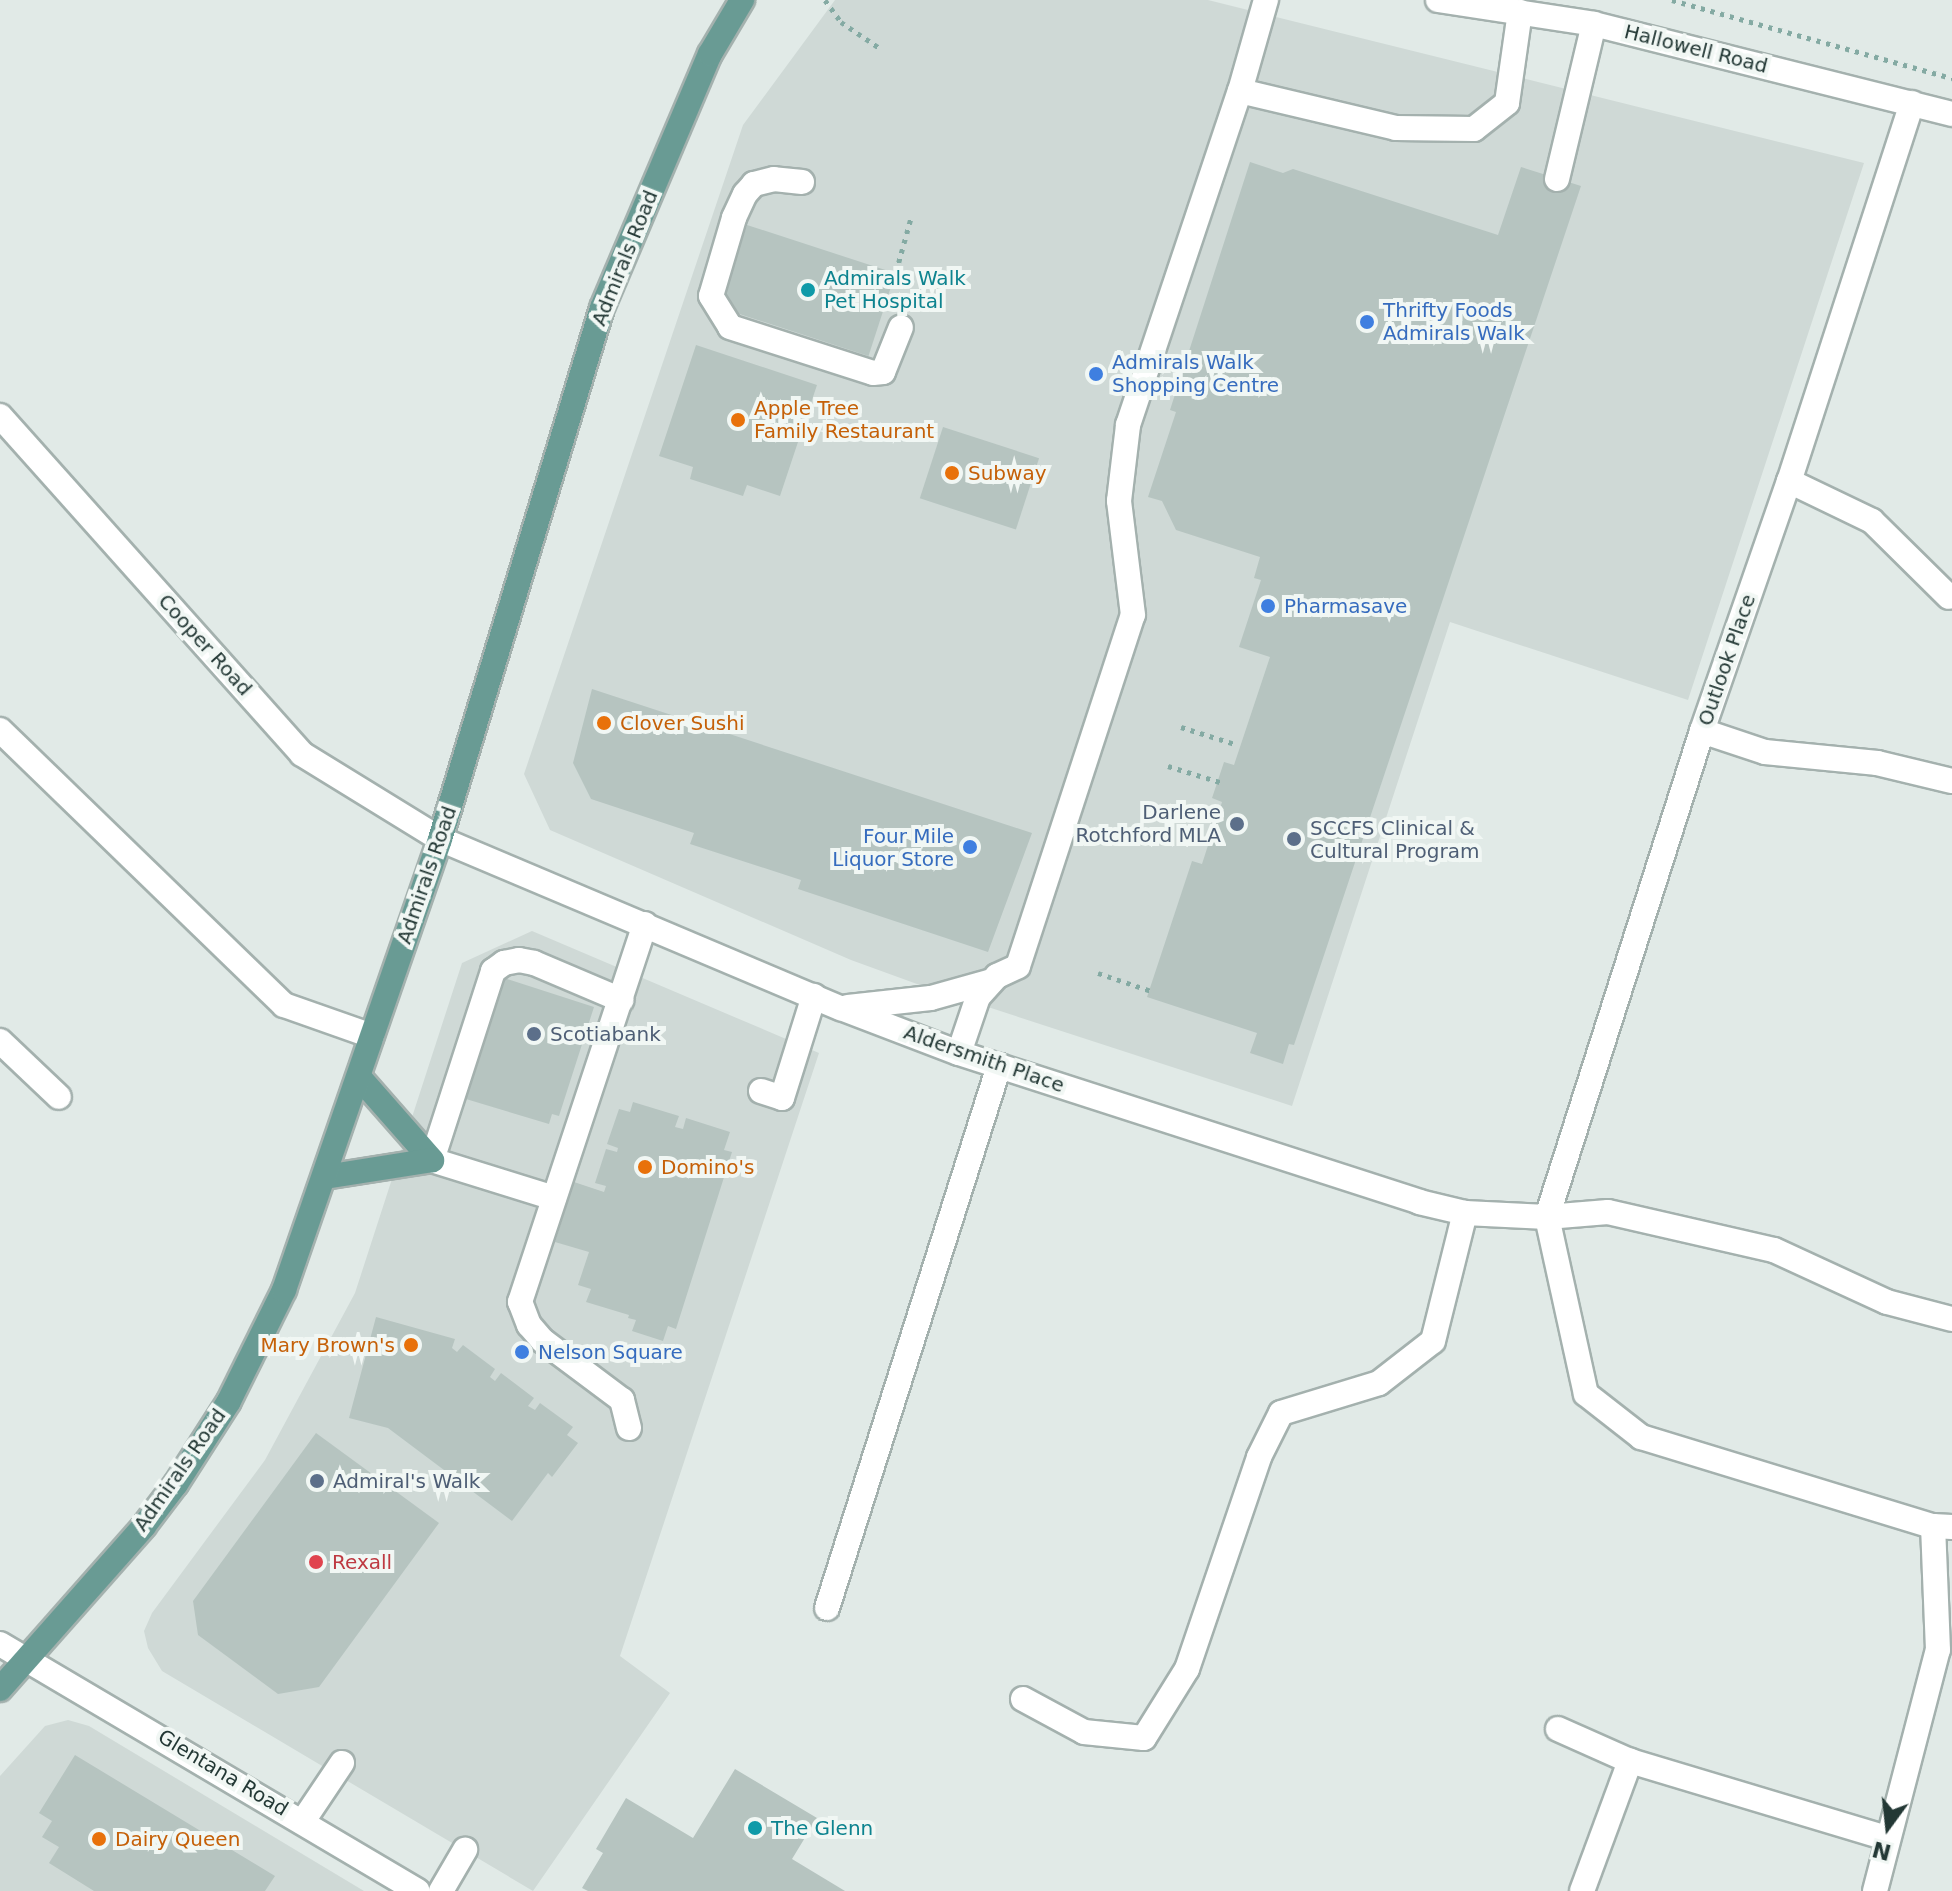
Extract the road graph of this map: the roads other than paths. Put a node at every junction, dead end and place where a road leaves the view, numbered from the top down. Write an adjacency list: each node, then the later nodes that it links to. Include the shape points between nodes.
1 (742, 0): 18 (main road, Admirals Road, via 710,54 602,308)
2 (1266, 0): 6 (street)
3 (1438, 0): 4 (street, Hallowell Road)
4 (1520, 12): 5 (street, Hallowell Road); 6 (street, via 1507,103 1474,129 1396,128)
5 (1594, 24): 7 (street, Hallowell Road); 9 (street)
6 (1240, 91): 20 (street, via 1128,425 1119,501 1133,615 1018,966)
7 (1912, 103): 8 (street, Hallowell Road); 13 (street, Outlook Place)
8 (1952, 114)
9 (1557, 179)
10 (802, 182): 11 (street, via 774,179 754,184 745,194 711,296 730,327 873,373 883,372)
11 (901, 327)
12 (0, 416): 18 (street, Cooper Road, via 302,754)
13 (1789, 481): 14 (street, via 1872,521); 16 (street, Outlook Place)
14 (1949, 597)
15 (0, 730): 24 (street, via 284,1005)
16 (1702, 731): 17 (street, via 1765,752 1877,763); 35 (street, Outlook Place)
17 (1952, 781)
18 (440, 839): 19 (street, Aldersmith Place); 24 (main road, Admirals Road)
19 (645, 924): 21 (street, Aldersmith Place); 22 (street)
20 (993, 981): 23 (street, via 931,998); 26 (street, via 978,997)
21 (814, 996): 23 (street, Aldersmith Place); 29 (street, via 782,1098)
22 (621, 1000): 31 (street, via 519,960 493,971); 33 (street)
23 (841, 1008): 26 (street, Aldersmith Place)
24 (372, 1036): 28 (main road, Admirals Road)
25 (0, 1041): 30 (street)
26 (959, 1053): 27 (street, Aldersmith Place)
27 (999, 1066): 34 (street, Aldersmith Place); 39 (street)
28 (359, 1077): 31 (main road); 32 (main road, Admirals Road)
29 (761, 1091)
30 (59, 1097)
31 (432, 1160): 32 (main road); 33 (street)
32 (325, 1177): 41 (main road, Admirals Road, via 284,1290 229,1401 144,1526)
33 (554, 1198): 37 (street, via 520,1302 543,1341 622,1400)
34 (1465, 1213): 35 (street, Aldersmith Place); 43 (street, via 1433,1341 1379,1383 1281,1413 1259,1457 1187,1669 1144,1738 1084,1732)
35 (1547, 1217): 36 (street, Aldersmith Place, via 1608,1212 1774,1250 1887,1302); 38 (street, via 1586,1394 1641,1437)
36 (1952, 1319)
37 (629, 1428)
38 (1943, 1526): 48 (street, via 1938,1650)
39 (827, 1608)
40 (0, 1644): 41 (street, Glentana Road)
41 (28, 1657): 42 (main road, Admirals Road); 47 (street, Glentana Road)
42 (0, 1689)
43 (1023, 1699)
44 (1558, 1729): 45 (street)
45 (1630, 1761): 48 (street); 52 (street)
46 (342, 1763): 47 (street)
47 (303, 1821): 50 (street, Glentana Road)
48 (1887, 1838): 53 (street)
49 (465, 1850): 51 (street)
50 (417, 1891)
51 (441, 1891)
52 (1582, 1891)
53 (1875, 1891)

